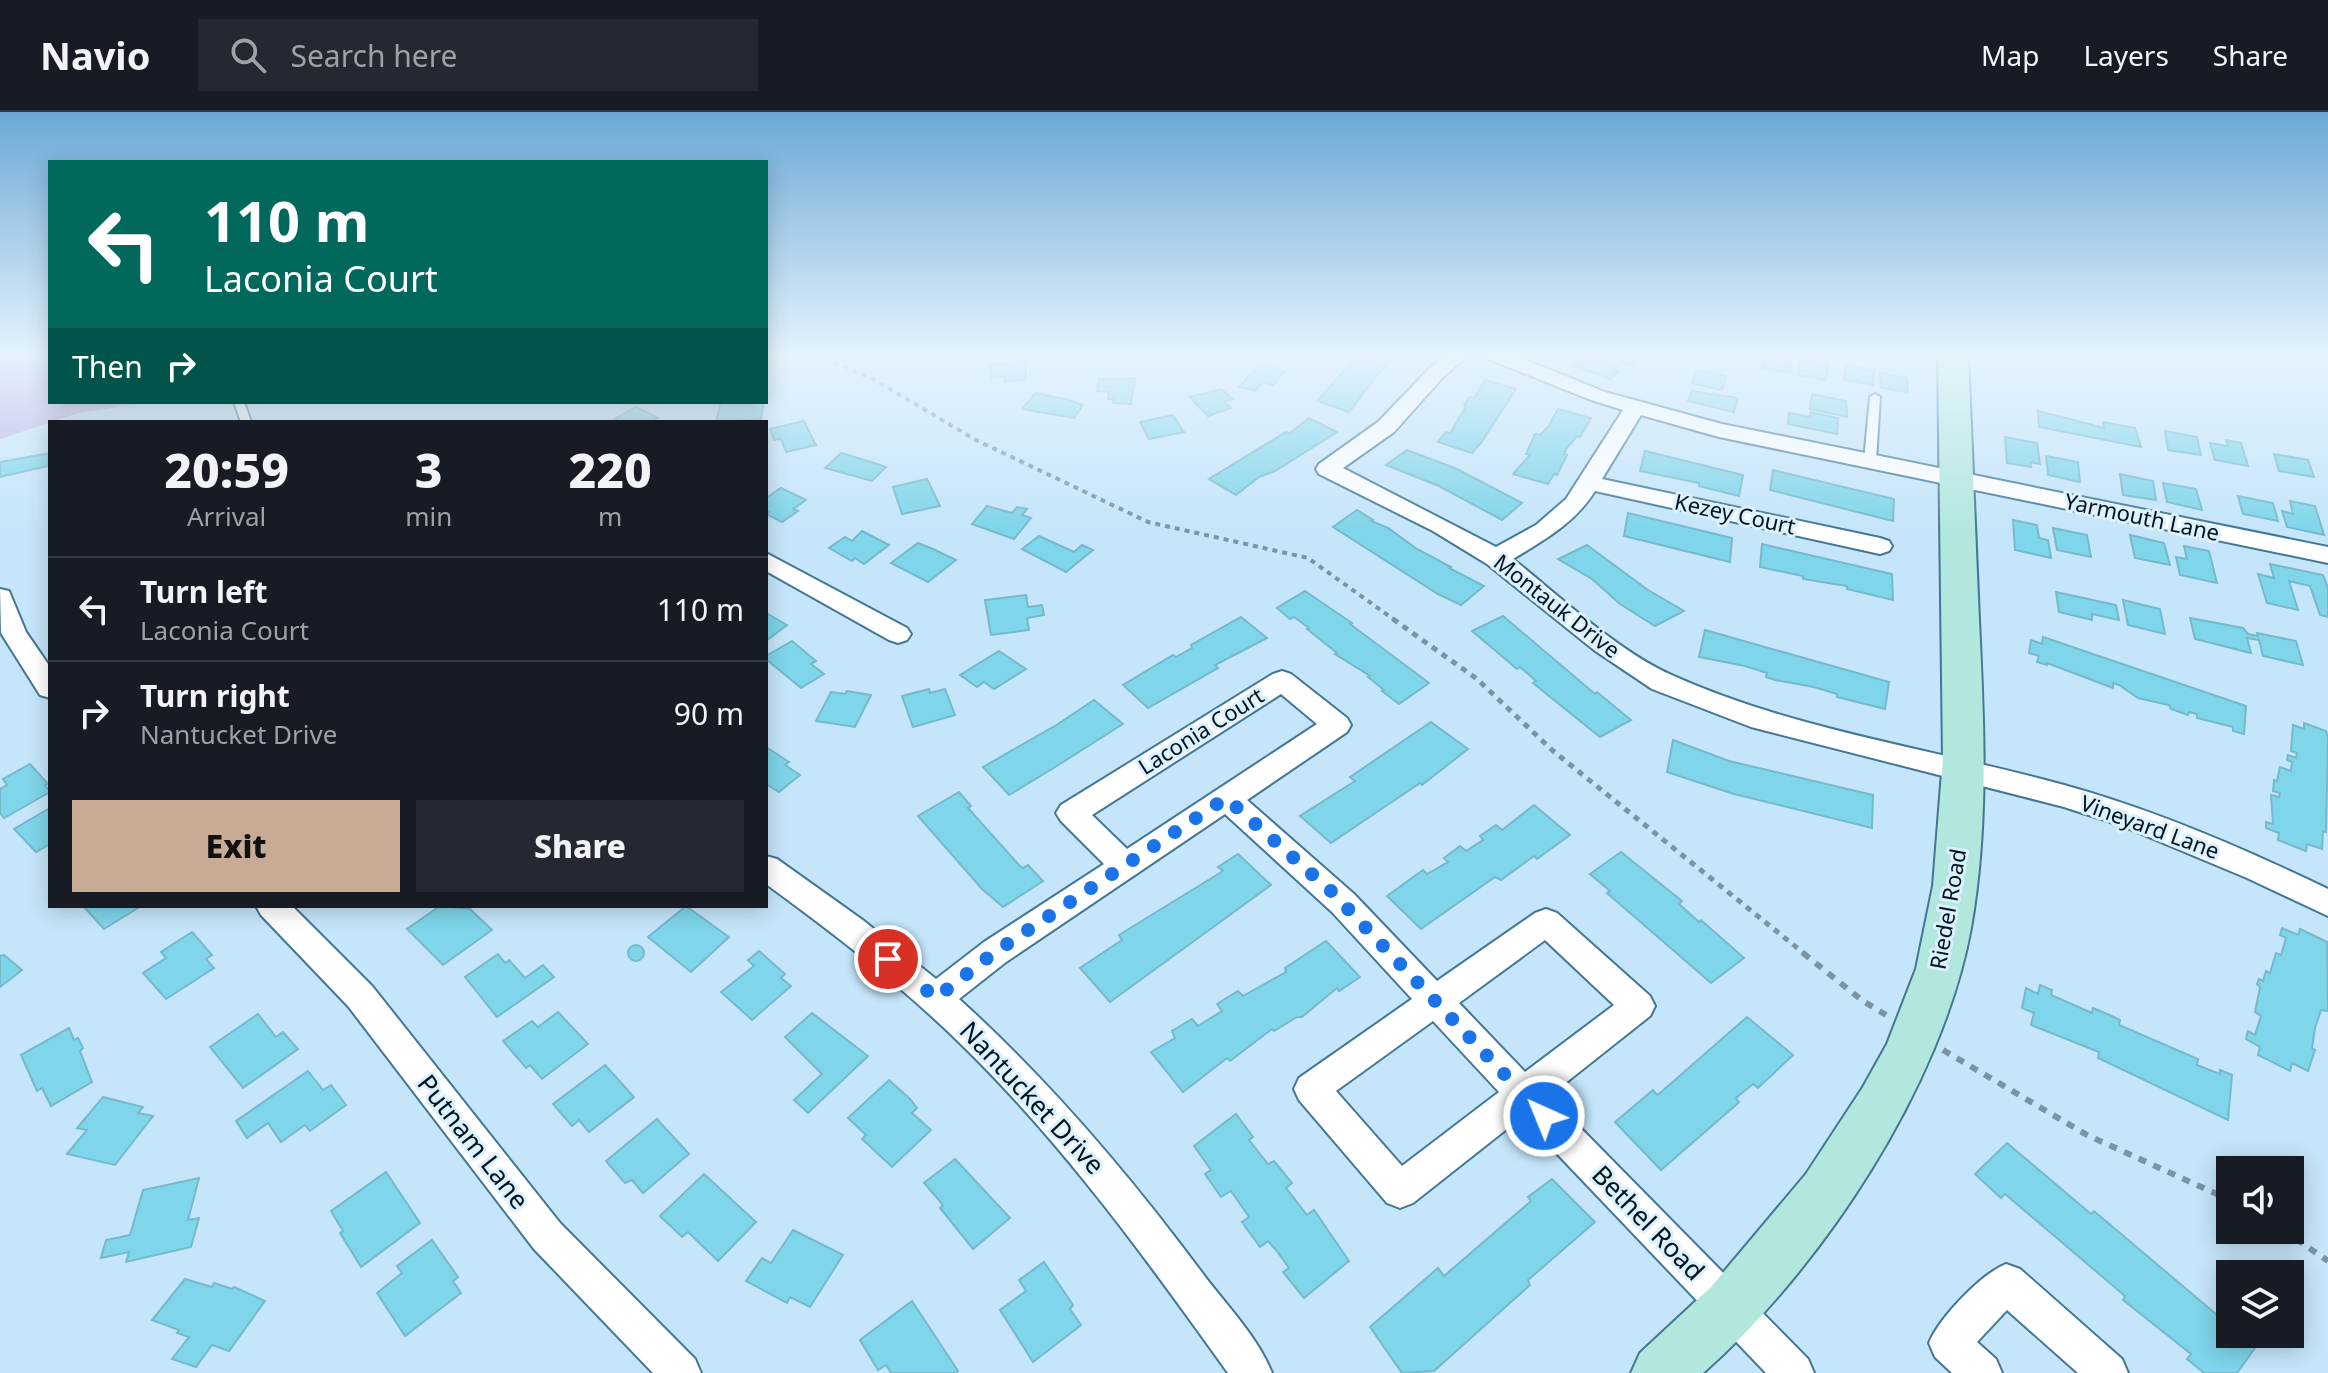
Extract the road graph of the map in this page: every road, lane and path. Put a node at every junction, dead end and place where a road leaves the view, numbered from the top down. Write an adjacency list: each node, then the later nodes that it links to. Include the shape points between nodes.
1 (932, 413): 25 (path, via 1015,460 1148,522 1292,553 1316,563 1477,679 1593,784 1863,1001)
2 (1399, 413): 12 (street, Montauk Drive, via 1327,469)
3 (1632, 413): 9 (street)
4 (1654, 413): 7 (street, Yarmouth Lane)
5 (1874, 413): 7 (lane)
6 (1955, 413): 8 (street, Riedel Road)
7 (1870, 461): 8 (street, Yarmouth Lane)
8 (1957, 479): 11 (street, Yarmouth Lane); 17 (street, Riedel Road)
9 (1590, 483): 10 (street, Kezey Court); 12 (street, via 1561,518)
10 (1880, 546)
11 (2328, 555)
12 (1496, 558): 17 (street, Montauk Drive, via 1603,644 1661,682 1751,717)
13 (768, 562): 15 (street)
14 (0, 597): 16 (street, via 14,633)
15 (898, 634)
16 (48, 685)
17 (1965, 770): 21 (street, Vineyard Lane, via 2064,796 2188,839); 25 (street, Riedel Road, via 1952,910)
18 (1226, 798): 19 (street, Laconia Court); 19 (street, Laconia Court, via 1337,725 1282,681 1071,813); 24 (street, Bethel Road, via 1319,879)
19 (1125, 866): 23 (street, Laconia Court)
20 (768, 869): 23 (street, Nantucket Drive)
21 (2328, 903)
22 (274, 908): 31 (street, Putnam Lane, via 360,996 547,1236)
23 (936, 998): 32 (street, Nantucket Drive, via 1087,1154)
24 (1436, 1001): 26 (street, Bethel Road); 26 (street, via 1546,922 1638,1006); 26 (street, via 1311,1089 1400,1190)
25 (1916, 1034): 27 (path, via 2087,1135); 30 (street, Riedel Road, via 1882,1103 1820,1197)
26 (1523, 1094): 30 (street, Bethel Road)
27 (2216, 1194)
28 (2303, 1244): 29 (path)
29 (2328, 1261)
30 (1731, 1308): 33 (street, Riedel Road); 34 (street, Bethel Road)
31 (681, 1373)
32 (1252, 1373)
33 (1660, 1373)
34 (1794, 1373)
35 (1982, 1373): 36 (street, via 1949,1343 2006,1283)
36 (2108, 1373)

